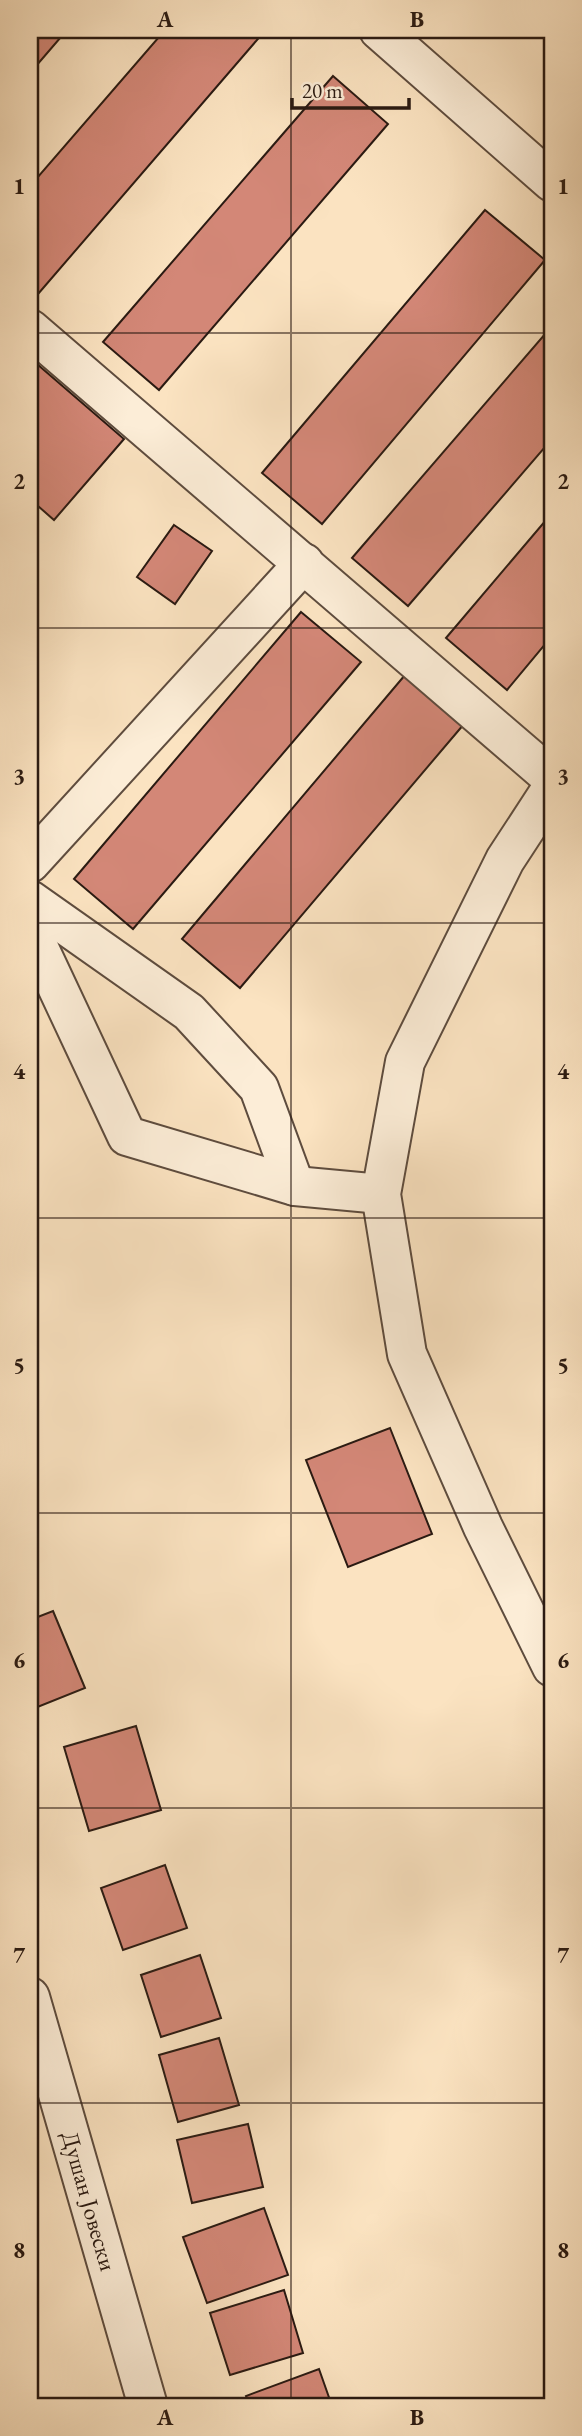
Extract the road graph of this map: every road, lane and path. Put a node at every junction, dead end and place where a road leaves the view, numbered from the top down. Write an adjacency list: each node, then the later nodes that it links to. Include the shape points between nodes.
1 (379, 30): 2 (street)
2 (552, 182)
3 (30, 329): 4 (street)
4 (304, 563): 5 (street); 7 (street)
5 (552, 778)
6 (552, 788): 11 (street, via 505,860 405,1062)
7 (30, 863)
8 (30, 900): 10 (street, via 189,1012 259,1088)
9 (30, 929): 10 (street, via 127,1136)
10 (295, 1186): 11 (street)
11 (381, 1194): 12 (street, via 407,1354 483,1527)
12 (552, 1667)
13 (30, 1997): 14 (street, Душан Јовески)
14 (148, 2406)

